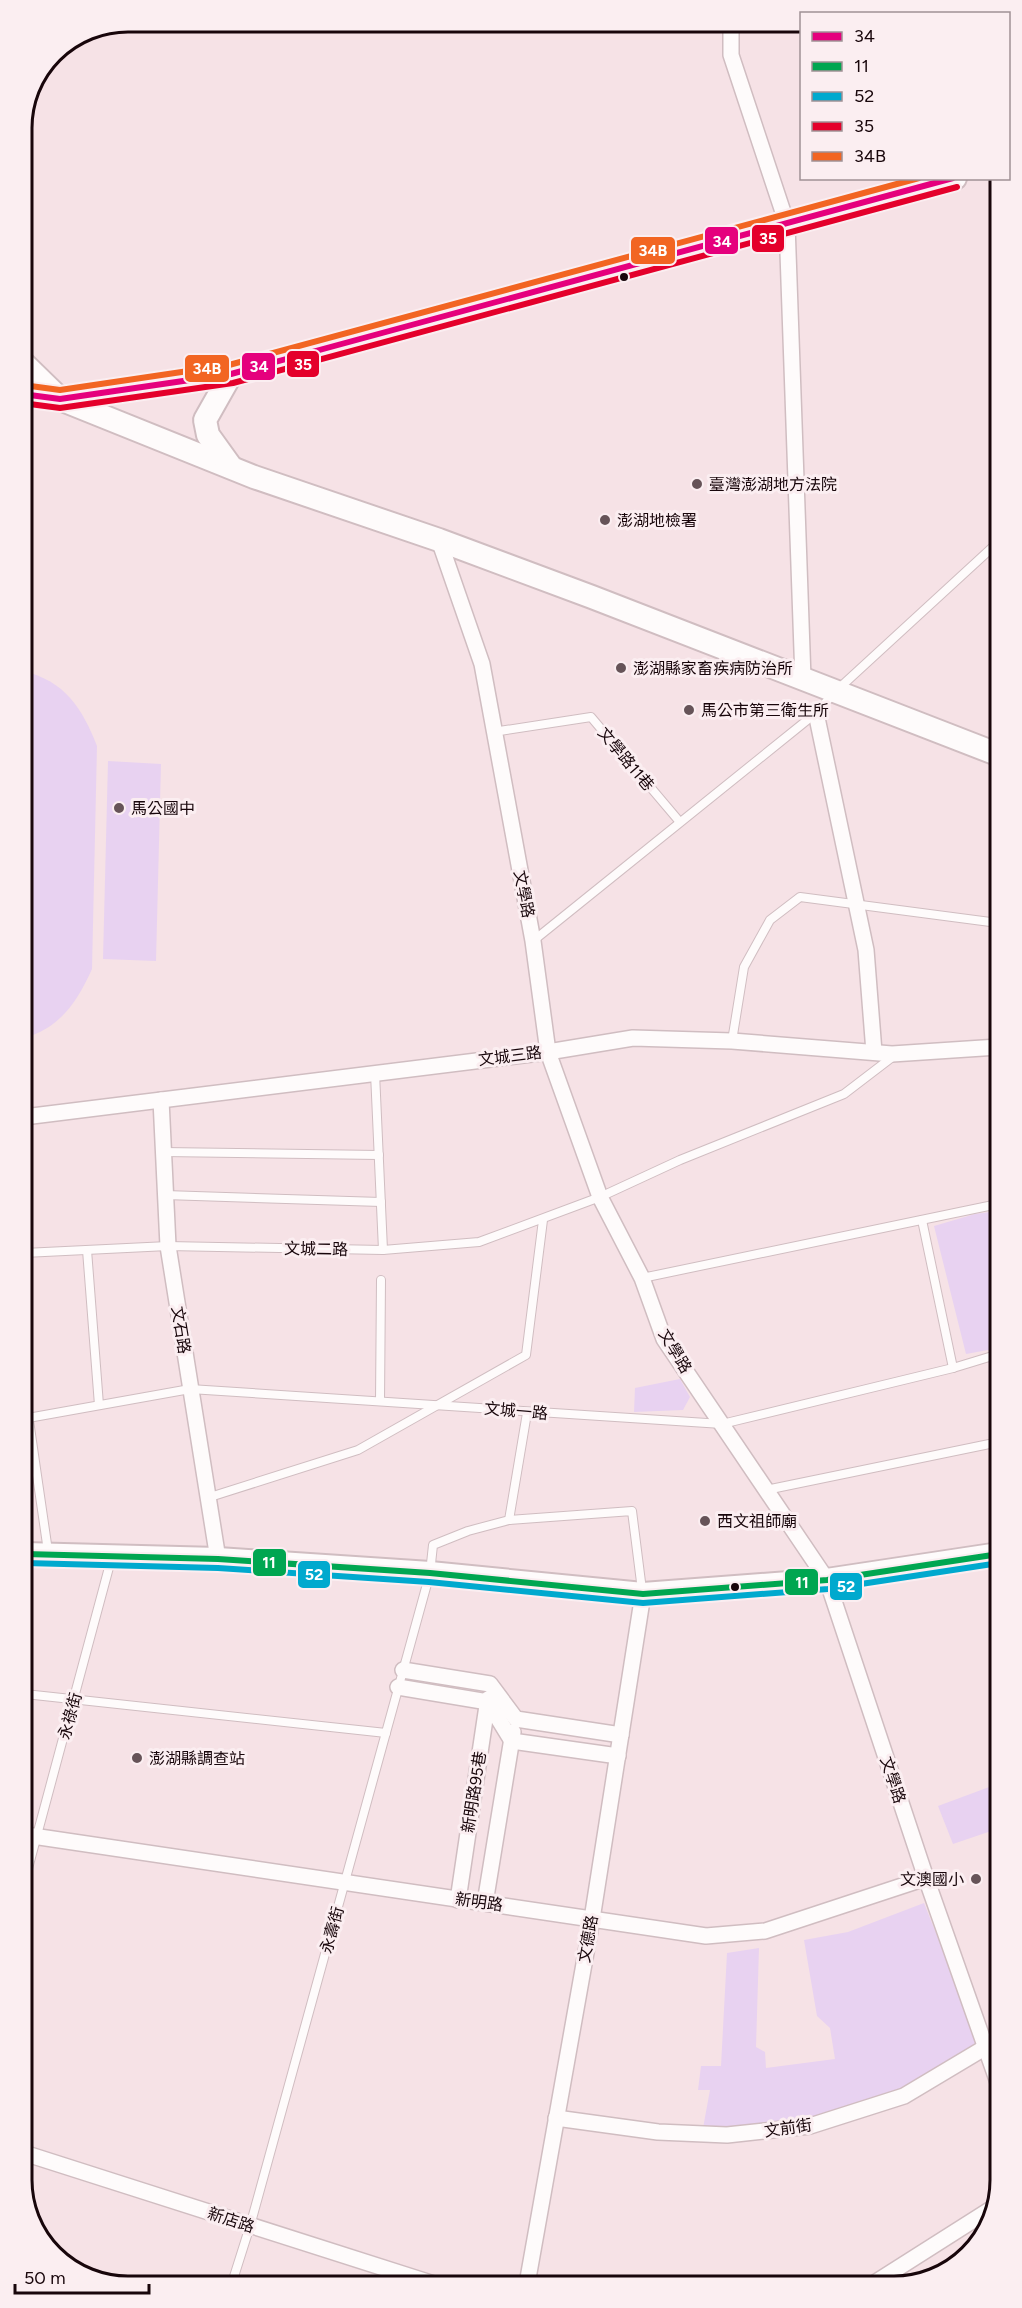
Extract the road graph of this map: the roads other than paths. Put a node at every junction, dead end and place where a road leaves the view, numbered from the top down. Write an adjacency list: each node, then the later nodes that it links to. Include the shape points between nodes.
1 (731, 32): 3 (street, via 731,55)
2 (948, 180): 3 (main road)
3 (787, 224): 5 (main road); 11 (street)
4 (32, 372): 7 (main road)
5 (231, 374): 7 (main road); 8 (main road, via 205,420 208,435)
6 (32, 395): 7 (main road)
7 (60, 399): 8 (main road)
8 (231, 467): 9 (main road)
9 (439, 540): 11 (main road); 14 (street, 文學路, via 482,664)
10 (991, 549): 12 (lane)
11 (803, 679): 12 (main road)
12 (836, 691): 13 (lane); 15 (main road)
13 (816, 713): 16 (lane); 17 (street)
14 (492, 732): 16 (lane, 文學路11巷, via 591,717); 19 (street, 文學路)
15 (991, 752)
16 (679, 821): 19 (lane)
17 (858, 904): 18 (lane); 20 (lane, via 800,897 770,920 744,967); 23 (street, via 866,950)
18 (991, 922)
19 (533, 941): 22 (street, 文學路)
20 (732, 1041): 22 (street, 文城三路, via 633,1038); 23 (street, 文城三路)
21 (991, 1047): 24 (street, 文城三路)
22 (548, 1052): 25 (street, 文城三路); 31 (street, 文學路)
23 (874, 1052): 24 (street, 文城三路)
24 (897, 1054): 31 (lane, 文城二路, via 844,1094)
25 (375, 1073): 26 (street, 文城三路); 29 (lane)
26 (161, 1100): 27 (street, 文城三路); 28 (street, 文石路)
27 (32, 1116)
28 (163, 1152): 29 (lane); 30 (street, 文石路)
29 (379, 1155): 32 (lane)
30 (165, 1195): 32 (lane); 36 (street, 文石路)
31 (600, 1197): 34 (lane, 文城二路); 40 (street, 文學路)
32 (381, 1202): 38 (lane)
33 (991, 1205): 35 (lane)
34 (543, 1220): 38 (lane, 文城二路, via 479,1242); 46 (lane, via 526,1355)
35 (922, 1220): 40 (lane); 43 (lane)
36 (168, 1246): 37 (lane, 文城二路); 38 (lane, 文城二路); 44 (street, 文石路)
37 (87, 1250): 39 (lane, 文城二路); 47 (lane)
38 (383, 1250)
39 (32, 1253)
40 (642, 1278): 50 (street, 文學路, via 664,1339)
41 (381, 1280): 45 (lane)
42 (991, 1357): 43 (lane, 文城一路)
43 (953, 1368): 50 (lane, 文城一路)
44 (190, 1389): 45 (lane, 文城一路); 47 (lane, 文城一路); 54 (street, 文石路)
45 (380, 1401): 46 (lane, 文城一路)
46 (438, 1404): 48 (lane, 文城一路); 54 (lane, via 358,1450)
47 (99, 1405): 49 (lane, 文城一路)
48 (527, 1413): 50 (lane, 文城一路); 55 (lane)
49 (32, 1417)
50 (722, 1424): 53 (street, 文學路)
51 (991, 1444): 53 (lane)
52 (32, 1445): 57 (lane)
53 (766, 1490): 62 (street, 文學路)
54 (210, 1497): 60 (street, 文石路)
55 (509, 1520): 61 (lane, 永壽街, via 433,1545); 63 (lane, via 632,1511)
56 (32, 1554): 57 (main road)
57 (48, 1555): 58 (main road)
58 (112, 1555): 60 (main road); 68 (lane, 永祿街)
59 (991, 1555): 62 (main road)
60 (218, 1559): 61 (main road)
61 (430, 1573): 63 (main road); 64 (lane, 永壽街)
62 (827, 1580): 63 (main road); 76 (street, 文學路)
63 (643, 1594): 72 (street, 文德路)
64 (403, 1670): 65 (street); 66 (lane, 永壽街)
65 (490, 1684): 69 (street, 新明路95巷); 70 (street)
66 (398, 1687): 69 (street); 71 (lane, 永壽街)
67 (32, 1695): 68 (lane)
68 (74, 1699): 71 (lane); 75 (lane, 永祿街)
69 (488, 1702): 73 (street); 78 (street, 新明路95巷)
70 (516, 1719): 72 (street); 73 (street)
71 (386, 1733): 77 (lane, 永壽街)
72 (621, 1735): 74 (street, 文德路)
73 (512, 1741): 74 (street); 79 (street)
74 (618, 1755): 80 (street, 文德路)
75 (32, 1837): 77 (street, 新明路)
76 (926, 1878): 80 (street, 新明路, via 765,1931 706,1936); 82 (street, 文學路)
77 (345, 1883): 78 (street, 新明路); 87 (lane, 永壽街)
78 (458, 1900): 79 (street, 新明路)
79 (485, 1903): 80 (street, 新明路)
80 (592, 1918): 84 (street, 文德路)
81 (991, 2045): 82 (street, 文前街)
82 (987, 2048): 83 (street, 文學路); 84 (street, 文前街, via 904,2096 810,2126 728,2135 658,2132)
83 (991, 2060)
84 (556, 2118): 90 (street, 文德路)
85 (32, 2156): 87 (street, 新店路)
86 (984, 2213): 91 (street)
87 (250, 2226): 88 (lane, 永壽街); 89 (street, 新店路)
88 (234, 2276)
89 (408, 2276)
90 (528, 2276)
91 (885, 2276)

